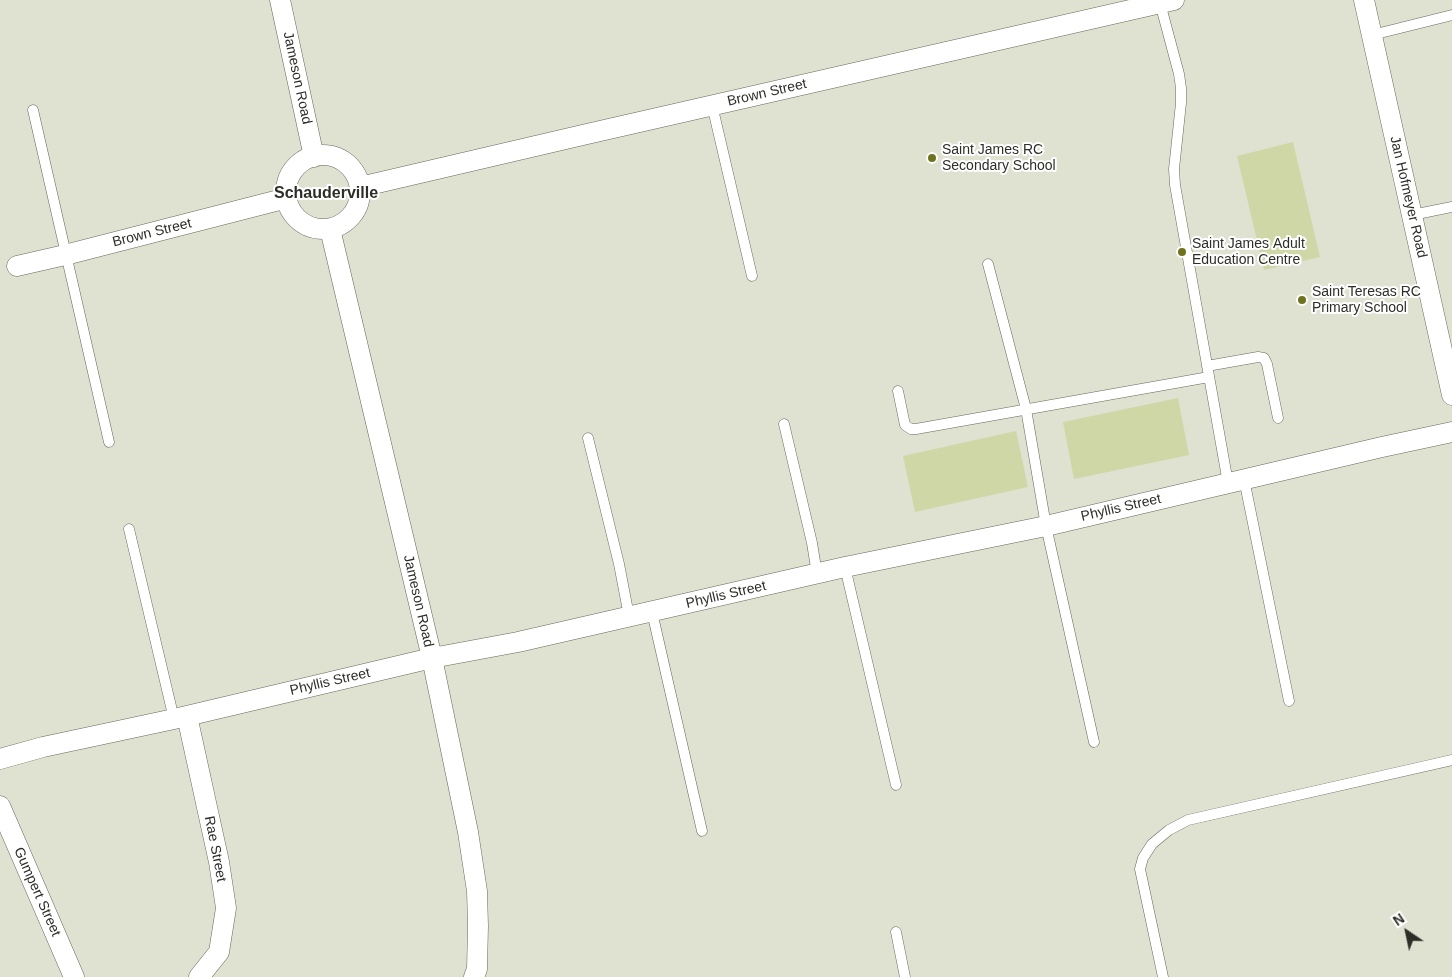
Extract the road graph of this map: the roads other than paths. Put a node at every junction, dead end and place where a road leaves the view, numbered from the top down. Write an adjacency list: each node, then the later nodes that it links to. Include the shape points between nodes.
1 (280, 0): 8 (street, Jameson Road)
2 (1364, 0): 5 (street, Jan Hofmeyer Road)
3 (1167, 2): 6 (street, Brown Street); 18 (lane, via 1181,88 1175,185)
4 (1452, 15): 5 (lane)
5 (1372, 35): 12 (street, Jan Hofmeyer Road)
6 (712, 105): 9 (street, Brown Street); 17 (lane)
7 (33, 110): 14 (lane)
8 (314, 157): 9 (street, via 338,158 356,175); 10 (street, via 304,161 290,177)
9 (360, 187): 13 (street, via 360,198 350,218)
10 (287, 198): 13 (street, via 297,218 318,229); 14 (street, Brown Street)
11 (1452, 208): 12 (lane)
12 (1412, 215): 20 (street, Jan Hofmeyer Road)
13 (330, 229): 34 (street, Jameson Road)
14 (66, 255): 16 (street, Brown Street); 26 (lane)
15 (988, 264): 21 (lane)
16 (17, 266)
17 (752, 276)
18 (1208, 372): 21 (lane); 22 (lane, via 1264,358); 27 (lane)
19 (898, 391): 21 (lane, via 905,425 911,429)
20 (1452, 395)
21 (1026, 409): 28 (lane)
22 (1278, 418)
23 (784, 424): 31 (lane)
24 (1452, 432): 27 (street, Phyllis Street)
25 (588, 438): 33 (lane)
26 (109, 442)
27 (1236, 481): 28 (street, Phyllis Street); 35 (lane)
28 (1046, 526): 30 (street, Phyllis Street); 37 (lane)
29 (129, 528): 36 (lane)
30 (845, 567): 31 (street, Phyllis Street); 40 (lane)
31 (818, 574): 32 (street, Phyllis Street)
32 (652, 612): 33 (street, Phyllis Street); 42 (lane)
33 (629, 616): 34 (street, Phyllis Street)
34 (432, 658): 36 (street, Phyllis Street); 46 (street, Jameson Road, via 477,891 477,969)
35 (1289, 701)
36 (180, 717): 38 (street, Phyllis Street); 45 (street, Rae Street, via 219,862 226,908 219,952)
37 (1094, 742)
38 (0, 759)
39 (1452, 760): 48 (lane, via 1195,818 1169,830 1152,844 1140,868)
40 (896, 785)
41 (0, 806): 44 (street, Gumpert Street)
42 (702, 831)
43 (896, 932): 47 (lane)
44 (74, 977)
45 (199, 977)
46 (474, 977)
47 (905, 977)
48 (1164, 977)

